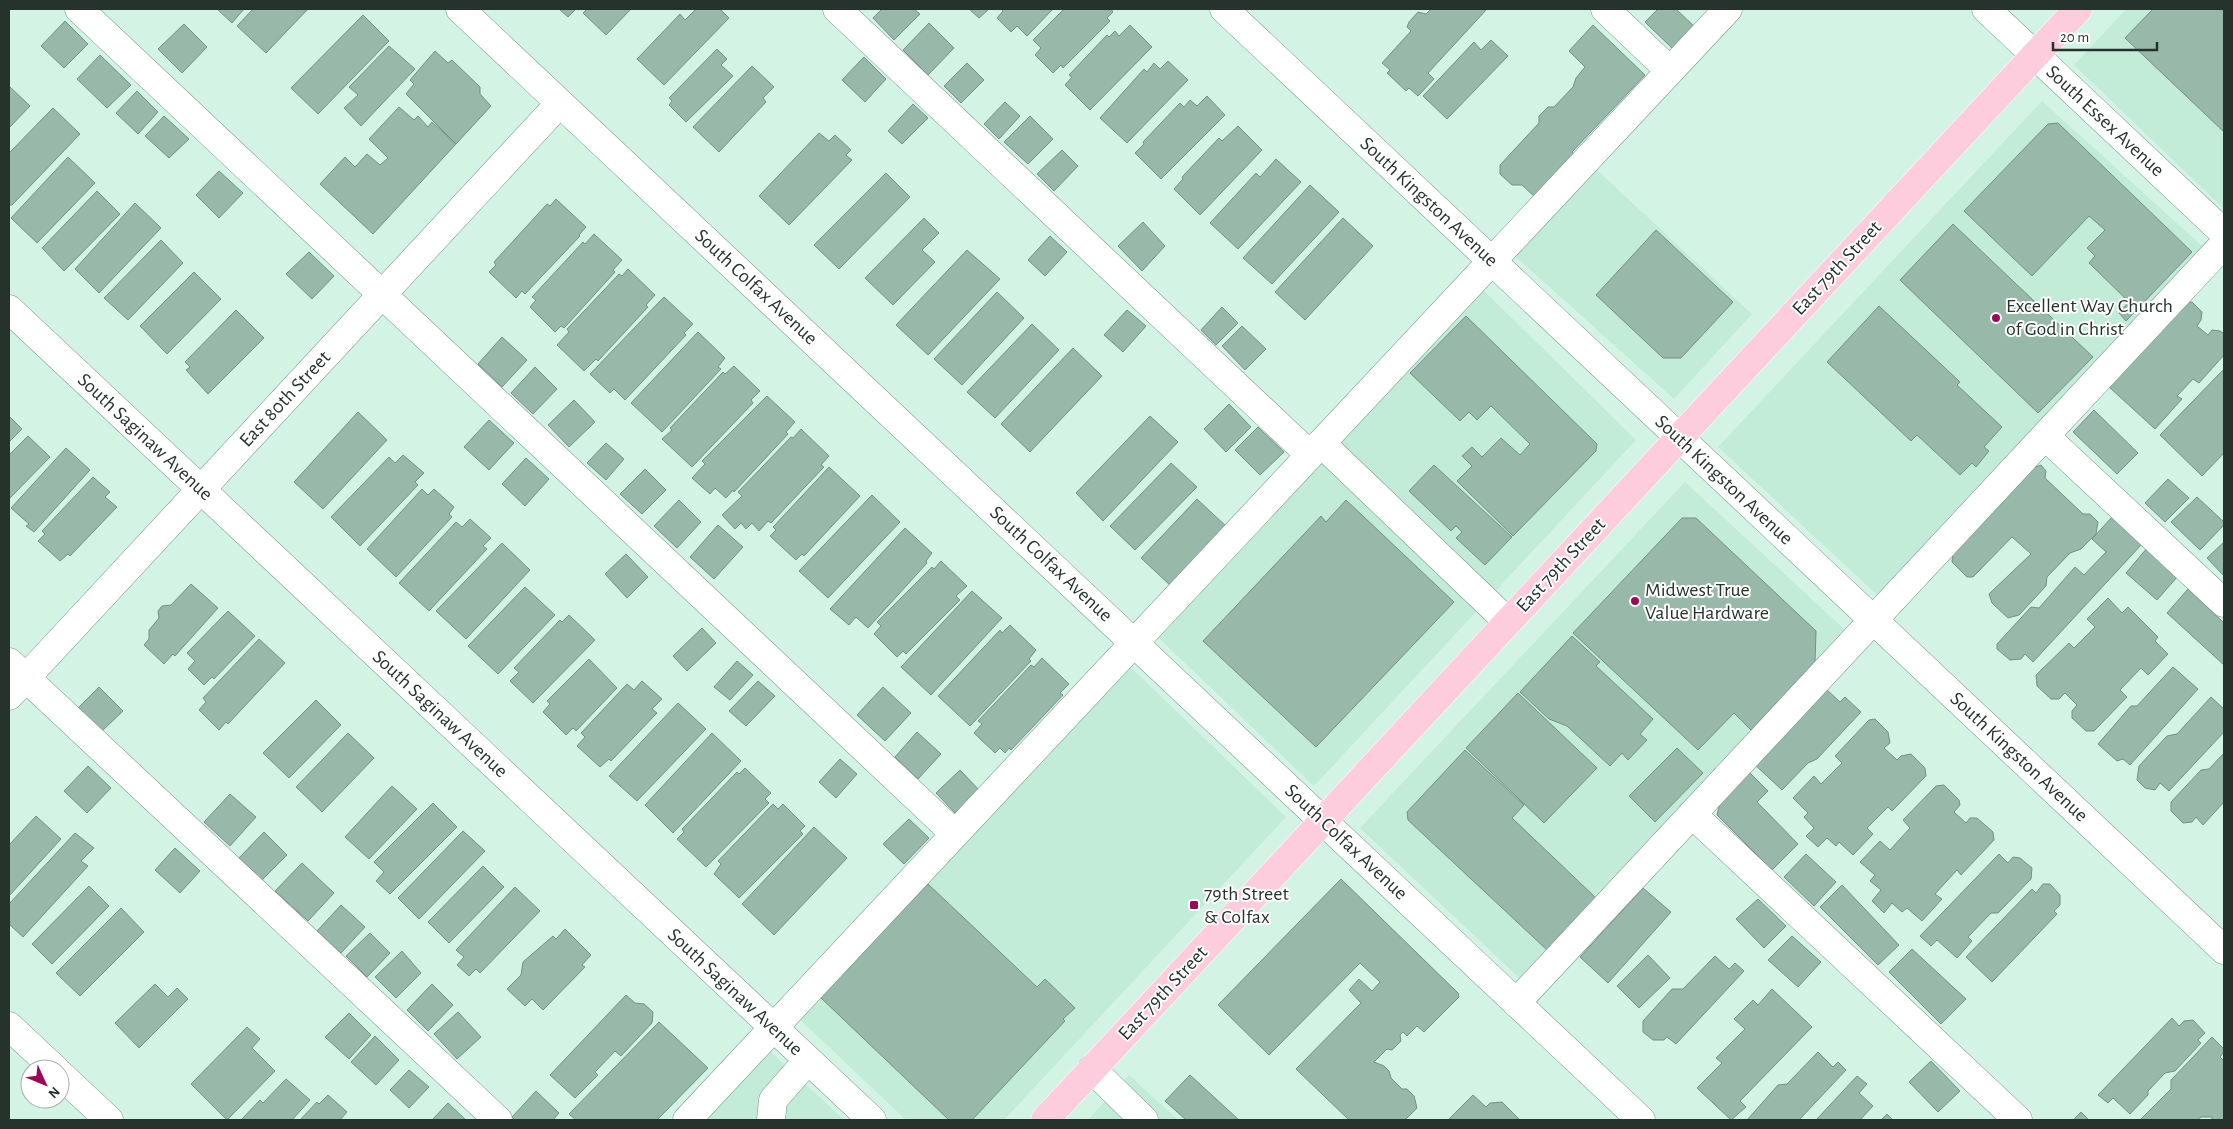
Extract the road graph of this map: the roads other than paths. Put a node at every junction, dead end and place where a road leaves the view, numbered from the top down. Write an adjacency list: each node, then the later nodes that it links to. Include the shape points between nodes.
1 (79, 9): 15 (street)
2 (460, 9): 11 (street, South Colfax Avenue)
3 (837, 9): 19 (street)
4 (1224, 9): 14 (street, South Kingston Avenue)
5 (1605, 9): 10 (street)
6 (1728, 9): 10 (street)
7 (1986, 9): 9 (street, South Essex Avenue)
8 (2078, 9): 9 (main road, East 79th Street)
9 (2035, 55): 12 (street, South Essex Avenue); 18 (main road, East 79th Street)
10 (1670, 70): 14 (street)
11 (560, 103): 15 (street, East 80th Street); 24 (street, South Colfax Avenue)
12 (2224, 233)
13 (2224, 244): 17 (street)
14 (1492, 261): 18 (street, South Kingston Avenue); 19 (street)
15 (382, 294): 20 (street, East 80th Street); 28 (street)
16 (9, 309): 20 (street, South Saginaw Avenue)
17 (2045, 436): 21 (street); 22 (street)
18 (1679, 438): 22 (street, South Kingston Avenue); 23 (main road, East 79th Street)
19 (1316, 449): 23 (street); 24 (street)
20 (201, 490): 25 (street, East 80th Street); 32 (street, South Saginaw Avenue)
21 (2224, 603)
22 (1874, 620): 26 (street); 29 (street, South Kingston Avenue)
23 (1508, 622): 27 (main road, East 79th Street)
24 (1134, 642): 27 (street, South Colfax Avenue); 28 (street)
25 (14, 678): 38 (street)
26 (1692, 814): 30 (street); 45 (street)
27 (1324, 820): 30 (street, South Colfax Avenue); 35 (main road, East 79th Street)
28 (954, 834): 32 (street)
29 (2224, 950)
30 (1516, 1003): 44 (street, South Colfax Avenue)
31 (9, 1026): 33 (street)
32 (773, 1027): 34 (street, South Saginaw Avenue); 39 (street)
33 (44, 1059)
34 (808, 1060): 40 (street, via 773,1100); 41 (street, South Saginaw Avenue)
35 (1092, 1069): 42 (main road, East 79th Street); 43 (street)
36 (70, 1083): 37 (street)
37 (109, 1120)
38 (498, 1120)
39 (687, 1120)
40 (771, 1120)
41 (872, 1120)
42 (1045, 1120)
43 (1144, 1120)
44 (1641, 1120)
45 (2018, 1120)

